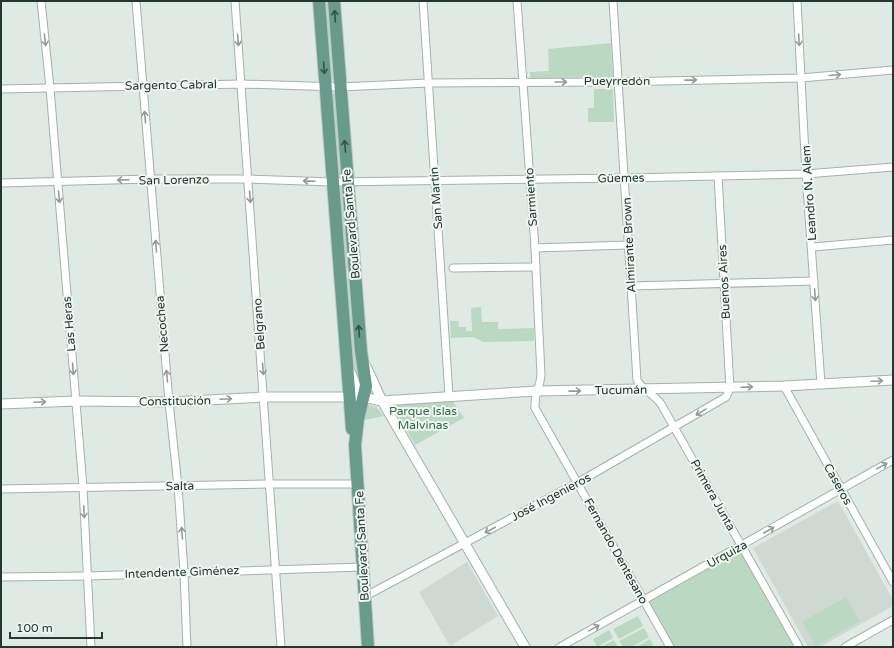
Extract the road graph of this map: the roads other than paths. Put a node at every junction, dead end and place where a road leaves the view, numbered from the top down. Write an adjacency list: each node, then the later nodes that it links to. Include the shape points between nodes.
1 (41, 1): 19 (street, Las Heras, one-way to 19)
2 (136, 1): 16 (street, Necochea)
3 (235, 1): 15 (street, Belgrano, one-way to 15)
4 (319, 1): 17 (main road, Boulevard Santa Fe, one-way to 17)
5 (334, 1): 18 (main road, Boulevard Santa Fe, one-way to 5)
6 (423, 1): 14 (street, San Martín)
7 (517, 1): 12 (street, Sarmiento)
8 (613, 1): 13 (street, Almirante Brown)
9 (797, 1): 11 (street, Leandro N. Alem, one-way to 11)
10 (893, 70): 11 (street, Pueyrredón, one-way to 10)
11 (801, 78): 13 (street, Pueyrredón, one-way to 11); 22 (street, Leandro N. Alem)
12 (522, 81): 13 (street, Pueyrredón, one-way to 13); 14 (street, Pueyrredón); 26 (street, Sarmiento)
13 (617, 82): 24 (street, Almirante Brown)
14 (428, 83): 18 (street, Pueyrredón); 28 (street, San Martín)
15 (242, 84): 16 (street, Sargento Cabral); 17 (street, Sargento Cabral); 25 (street, Belgrano)
16 (142, 86): 19 (street, Sargento Cabral); 27 (street, Necochea, one-way to 16)
17 (326, 86): 18 (street, Sargento Cabral); 30 (main road, Boulevard Santa Fe)
18 (340, 87): 31 (main road, Boulevard Santa Fe, one-way to 18)
19 (50, 88): 20 (street, Sargento Cabral); 29 (street, Las Heras)
20 (1, 89)
21 (893, 167): 22 (street, Güemes)
22 (806, 174): 23 (street, Güemes); 35 (street, Leandro N. Alem)
23 (718, 176): 24 (street, Güemes); 42 (street, Buenos Aires)
24 (625, 178): 26 (street, Güemes); 34 (street, Almirante Brown)
25 (248, 179): 27 (street, San Lorenzo); 30 (street, San Lorenzo, one-way to 25); 53 (street, Belgrano, one-way to 53)
26 (530, 179): 28 (street, Güemes); 36 (street, Sarmiento)
27 (150, 180): 29 (street, San Lorenzo, one-way to 29); 58 (street, Necochea, one-way to 27)
28 (434, 180): 31 (street, Güemes); 52 (street, San Martín)
29 (58, 182): 32 (street, San Lorenzo); 56 (street, Las Heras, one-way to 56)
30 (332, 182): 31 (street, San Lorenzo); 39 (main road, Boulevard Santa Fe)
31 (348, 182): 40 (main road, Boulevard Santa Fe)
32 (1, 183)
33 (893, 240): 35 (street)
34 (628, 245): 36 (street); 43 (street, Almirante Brown)
35 (813, 247): 41 (street, Leandro N. Alem)
36 (535, 248): 37 (street, Sarmiento)
37 (536, 267): 38 (street); 51 (street, Sarmiento, via 542,375 541,384)
38 (453, 268)
39 (340, 273): 40 (main road); 44 (main road, Boulevard Santa Fe)
40 (355, 273): 45 (main road, Boulevard Santa Fe, one-way to 40)
41 (814, 281): 42 (street); 47 (street, Leandro N. Alem, one-way to 47)
42 (724, 283): 43 (street); 49 (street, Buenos Aires)
43 (632, 286): 50 (street, Almirante Brown, via 637,380)
44 (345, 344): 54 (main road, Boulevard Santa Fe); 55 (street, via 352,377)
45 (362, 357): 55 (main road, Boulevard Santa Fe, via 366,386); 57 (street)
46 (893, 380): 47 (street, Tucumán, one-way to 46)
47 (822, 384): 48 (street, Tucumán)
48 (784, 386): 49 (street, Tucumán, one-way to 48); 69 (street, Caseros)
49 (730, 388): 50 (street, Tucumán); 60 (street, José Ingenieros, one-way to 60, via 726,397)
50 (646, 390): 51 (street, Tucumán, one-way to 50); 60 (street, Primera Junta, via 656,398)
51 (536, 391): 52 (street, Tucumán); 63 (street, Fernando Dentesano, via 535,408)
52 (449, 396): 57 (street, Tucumán)
53 (265, 397): 54 (street, Constitución); 58 (street, Constitución, one-way to 53); 64 (street, Belgrano)
54 (349, 397): 55 (street, Tucumán); 61 (main road, Boulevard Santa Fe)
55 (362, 397): 57 (street, Tucumán); 61 (main road, Boulevard Santa Fe)
56 (76, 401): 58 (street, Constitución); 59 (street, Constitución, one-way to 56); 67 (street, Las Heras)
57 (382, 401): 70 (street)
58 (169, 402): 66 (street, Necochea)
59 (1, 404)
60 (675, 428): 63 (street, José Ingenieros); 71 (street, Primera Junta)
61 (355, 445): 65 (main road, Boulevard Santa Fe)
62 (893, 460): 69 (street, Urquiza, one-way to 62)
63 (578, 483): 70 (street, José Ingenieros, one-way to 70); 79 (street, Fernando Dentesano)
64 (270, 484): 65 (street, Salta); 66 (street, Salta); 73 (street, Belgrano)
65 (359, 484): 72 (main road, Boulevard Santa Fe)
66 (178, 486): 67 (street, Salta); 74 (street, Necochea, one-way to 66)
67 (83, 488): 68 (street, Salta); 75 (street, Las Heras, one-way to 75)
68 (1, 489)
69 (841, 489): 71 (street, Urquiza, one-way to 69); 77 (street, Caseros)
70 (466, 543): 78 (street, José Ingenieros); 85 (street)
71 (741, 545): 79 (street, Urquiza); 88 (street, Primera Junta)
72 (362, 568): 73 (street, Intendente Giménez); 78 (main road, Boulevard Santa Fe)
73 (276, 569): 74 (street, Intendente Giménez); 83 (street, Belgrano)
74 (184, 572): 75 (street, Intendente Giménez); 82 (street, Necochea)
75 (88, 576): 76 (street, Intendente Giménez); 81 (street, Las Heras)
76 (1, 577)
77 (893, 582)
78 (364, 597): 84 (main road, Boulevard Santa Fe)
79 (644, 601): 86 (street, Urquiza, one-way to 79); 87 (street, Fernando Dentesano)
80 (893, 620): 89 (street)
81 (91, 647)
82 (187, 647)
83 (281, 647)
84 (368, 647)
85 (525, 647)
86 (560, 647)
87 (670, 647)
88 (799, 647)
89 (844, 647)

